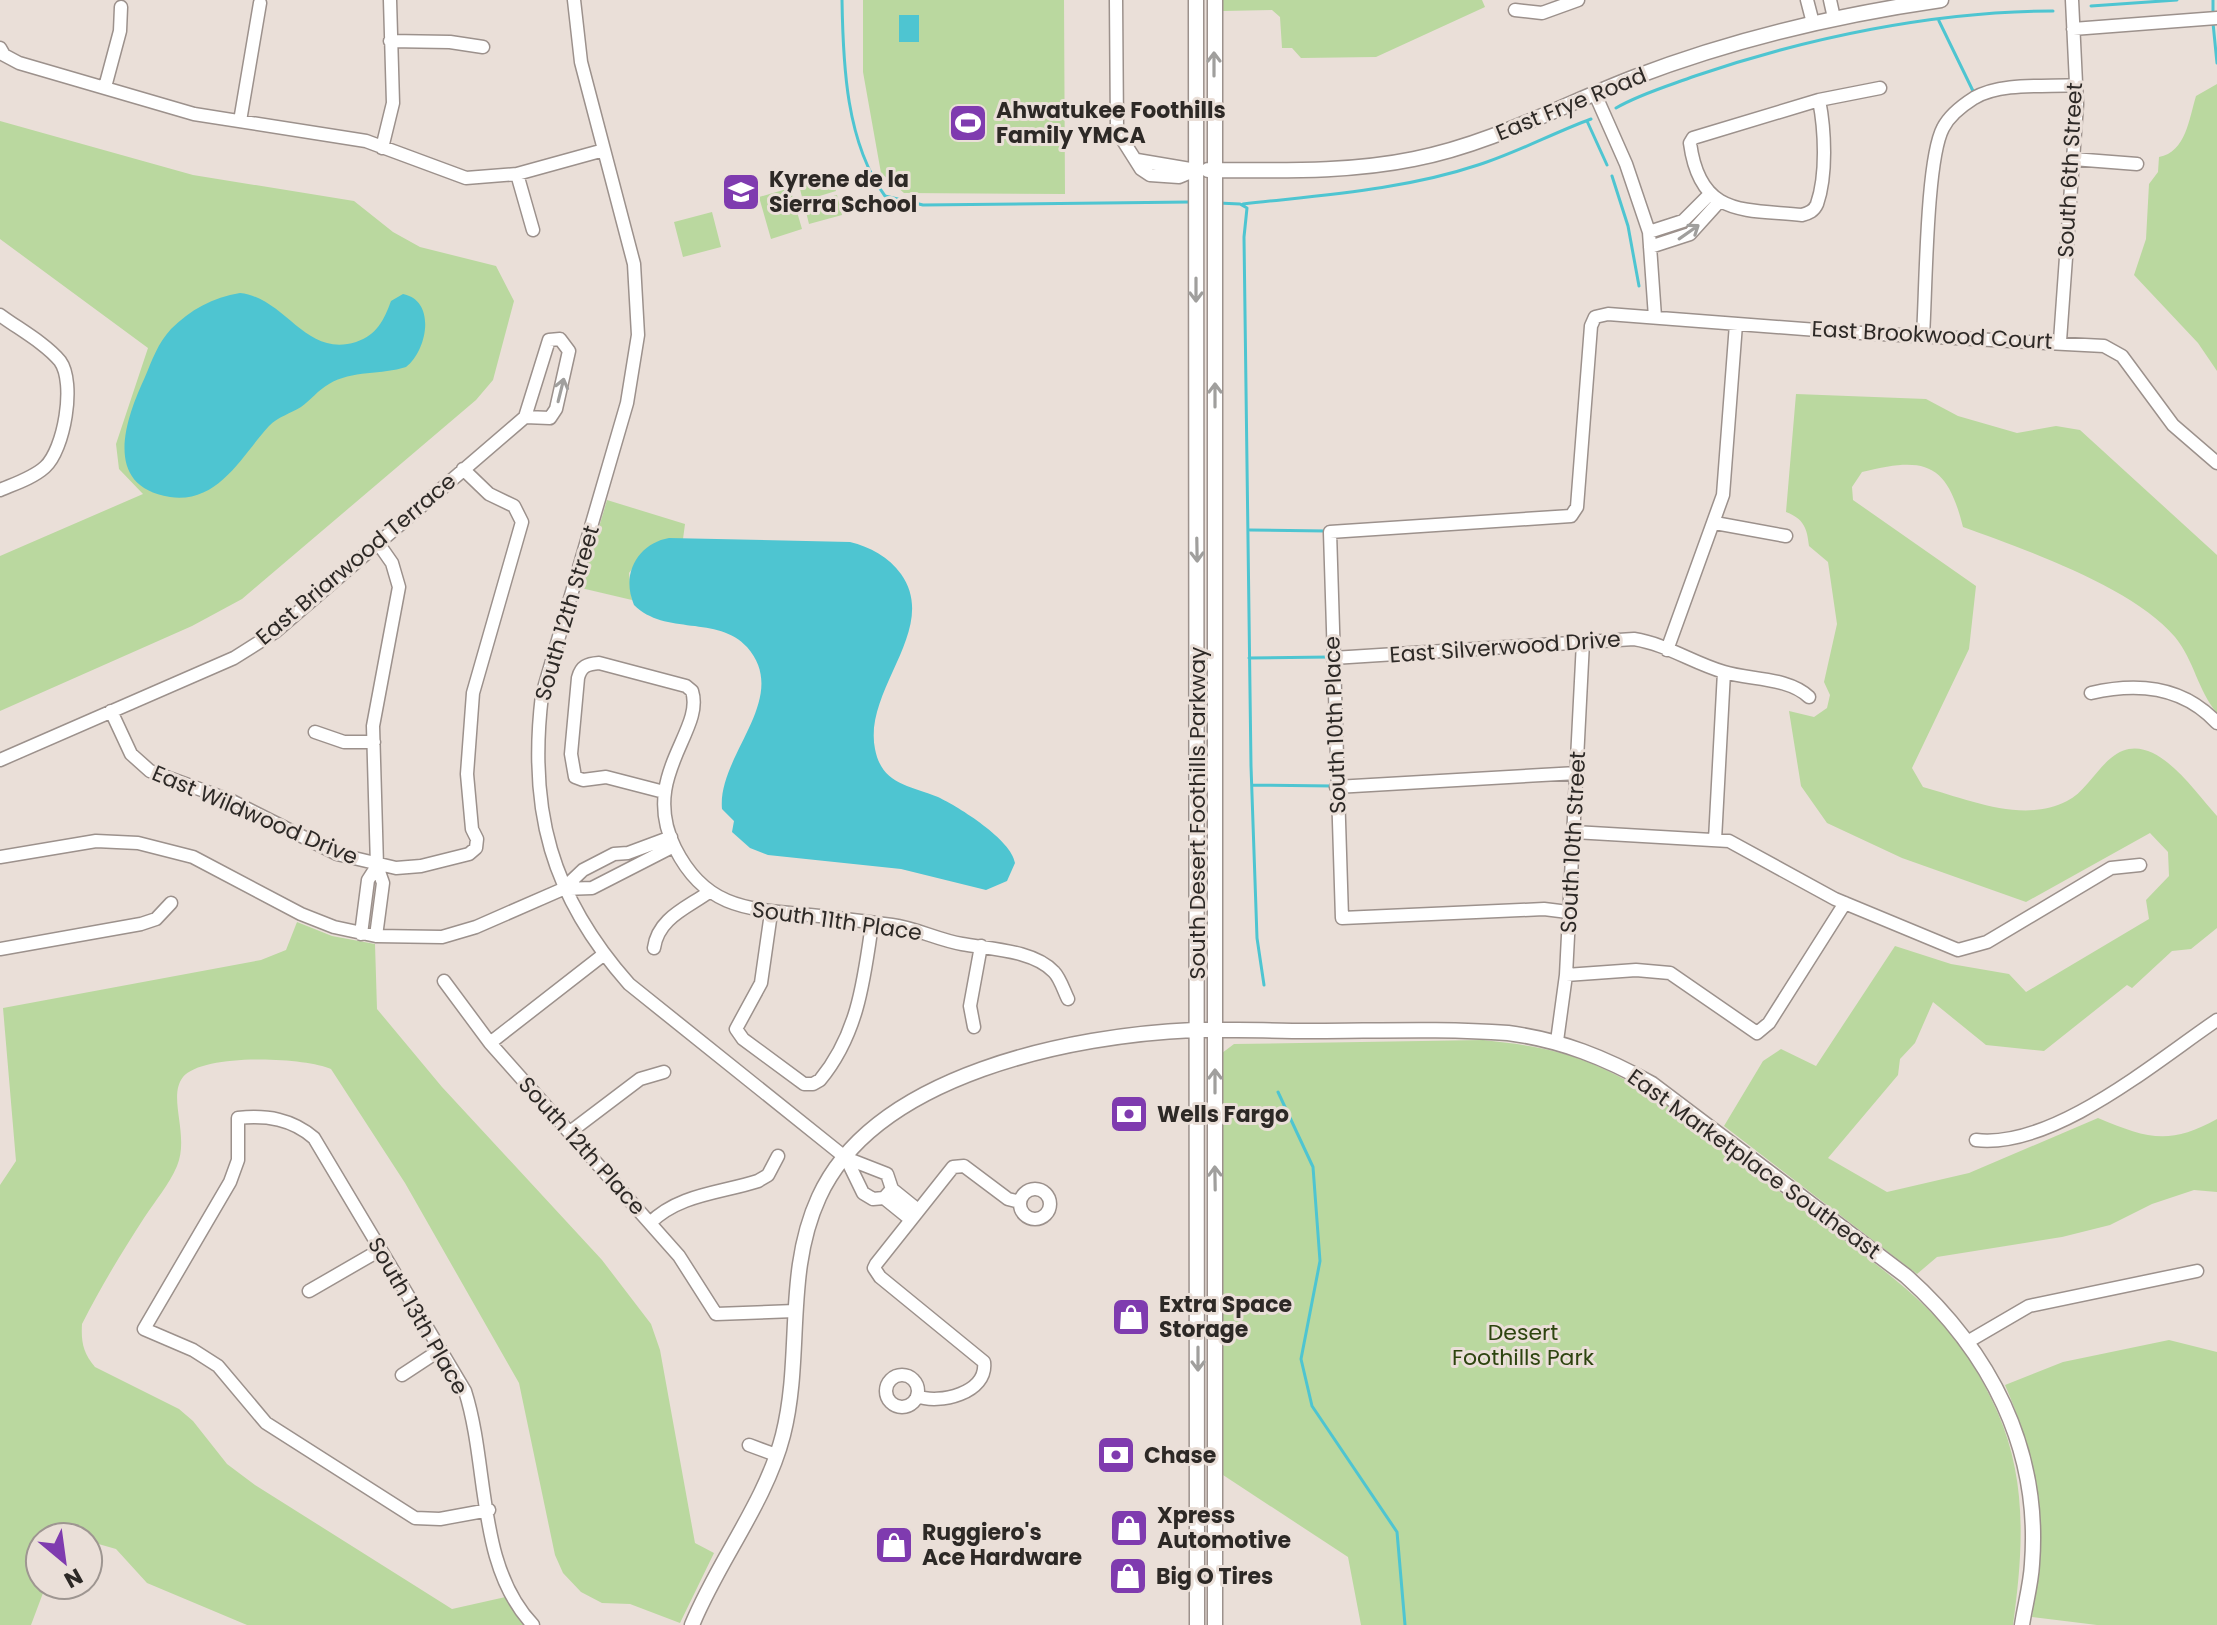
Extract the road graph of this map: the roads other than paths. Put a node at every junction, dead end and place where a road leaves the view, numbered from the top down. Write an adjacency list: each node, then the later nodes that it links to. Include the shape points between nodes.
1 (390, 0): 18 (street)
2 (574, 0): 28 (street, South 12th Street, via 578,47)
3 (1116, 0): 31 (street, East Frye Road, via 1117,131 1137,160 1158,171 1183,165)
4 (1196, 0): 31 (street, South Desert Foothills Parkway)
5 (1215, 0): 32 (street, South Desert Foothills Parkway, one-way to 5)
6 (1578, 0): 13 (street, via 1542,13)
7 (1807, 0): 16 (street)
8 (1830, 0): 14 (street)
9 (1941, 0): 14 (street, East Frye Road)
10 (2072, 0): 17 (street, South 6th Street)
11 (260, 3): 26 (street)
12 (121, 7): 22 (street)
13 (1515, 10)
14 (1834, 18): 16 (street, East Frye Road)
15 (2217, 18): 17 (street)
16 (1813, 23): 24 (street, East Frye Road, via 1682,60)
17 (2073, 29): 21 (street, South 6th Street)
18 (390, 41): 19 (street); 27 (street, via 393,103)
19 (483, 47)
20 (2, 51): 22 (street, via 19,63)
21 (2077, 85): 29 (street, South 6th Street); 41 (street, via 2006,89 1975,97 1944,126 1937,143)
22 (105, 87): 26 (street, via 194,114)
23 (1880, 88): 25 (street)
24 (1595, 94): 32 (street, East Frye Road, via 1486,138 1412,160 1327,169); 36 (street)
25 (1819, 100): 34 (street, via 1693,138 1690,143); 34 (street, via 1822,163 1812,212 1727,207)
26 (240, 121): 27 (street)
27 (382, 148): 33 (street, via 466,178)
28 (604, 150): 33 (street); 75 (street, South 12th Street, via 634,264 638,335 627,403 542,695 538,804)
29 (2073, 159): 30 (street); 42 (street, South 6th Street)
30 (2137, 164)
31 (1196, 170): 32 (street, East Frye Road); 47 (street, South Desert Foothills Parkway, one-way to 47)
32 (1215, 170): 46 (street, South Desert Foothills Parkway, one-way to 32)
33 (517, 174): 35 (street)
34 (1714, 198): 36 (street, via 1683,221); 37 (street, one-way to 34, via 1690,234)
35 (533, 230)
36 (1649, 232): 37 (street)
37 (1650, 247): 39 (street)
38 (0, 315): 48 (street, via 54,356 68,385 53,458)
39 (1655, 317): 40 (street, East Brookwood Court); 50 (street, East Brookwood Court, via 1608,314 1595,317 1591,326 1577,507 1571,516)
40 (1736, 324): 41 (street, East Brookwood Court); 49 (street, via 1726,471)
41 (1923, 335): 42 (street, East Brookwood Court)
42 (2060, 341): 44 (street, East Brookwood Court, via 2113,349 2173,425)
43 (525, 417): 43 (street, East Briarwood Terrace, one-way to 43, via 550,418 556,409 569,351 560,339 549,340 543,350); 45 (street, East Briarwood Terrace)
44 (2217, 463)
45 (463, 469): 52 (street, East Briarwood Terrace); 73 (street, East Wildwood Drive, via 489,494 514,506 522,522 473,693 467,774 476,848 421,866)
46 (1215, 473): 47 (street); 96 (street, South Desert Foothills Parkway)
47 (1196, 474): 95 (street, South Desert Foothills Parkway, one-way to 95)
48 (0, 490)
49 (1715, 523): 51 (street); 54 (street)
50 (1330, 532): 55 (street, South 10th Place)
51 (1786, 536)
52 (378, 543): 59 (street, East Briarwood Terrace, via 256,645); 62 (street, via 392,563 399,587)
53 (1583, 642): 54 (street, East Silverwood Drive, via 1634,639); 55 (street, East Silverwood Drive); 64 (street, South 10th Street)
54 (1667, 650): 56 (street, East Silverwood Drive)
55 (1333, 658): 65 (street, South 10th Place)
56 (1724, 672): 58 (street, East Silverwood Drive, via 1789,686); 68 (street)
57 (2091, 693): 60 (street, via 2130,685 2150,687 2182,696)
58 (1809, 697)
59 (111, 711): 63 (street, East Briarwood Terrace); 73 (street, East Wildwood Drive, via 141,765 232,801 337,854)
60 (2217, 723)
61 (315, 732): 62 (street, via 344,742)
62 (374, 742): 73 (street)
63 (0, 760)
64 (1577, 773): 65 (street); 67 (street, South 10th Street)
65 (1336, 787): 81 (street, South 10th Place, via 1342,918)
66 (664, 792): 66 (street, South 11th Place, via 693,706 692,691 588,664 578,678 571,769 583,780 606,777); 69 (street, South 11th Place)
67 (1574, 832): 68 (street); 81 (street, South 10th Street)
68 (1715, 840): 80 (street, via 1729,841)
69 (672, 842): 71 (street); 74 (street); 76 (street, South 11th Place)
70 (3, 856): 84 (street, via 96,841 152,846 193,857 301,914)
71 (600, 861): 74 (street); 75 (street)
72 (2140, 865): 80 (street, via 2111,868 1971,948 1946,947)
73 (377, 866): 77 (street); 78 (street)
74 (609, 881): 75 (street, via 579,891)
75 (563, 889): 85 (street, via 442,937); 89 (street, South 12th Street)
76 (709, 892): 82 (street, South 11th Place, via 752,911); 88 (street, via 668,919 656,933)
77 (366, 896): 78 (street); 84 (street)
78 (381, 898): 85 (street)
79 (171, 903): 87 (street, via 156,919 141,924)
80 (1845, 903): 90 (street, via 1769,1023 1757,1033 1670,973)
81 (1568, 912): 90 (street, South 10th Street)
82 (771, 913): 83 (street, South 11th Place); 83 (street, via 761,983 736,1029 794,1077 813,1084 829,1070 853,1025)
83 (872, 924): 86 (street, South 11th Place)
84 (361, 934): 85 (street)
85 (376, 936)
86 (981, 946): 92 (street, South 11th Place, via 1014,952 1053,971); 94 (street, via 970,1006)
87 (5, 948)
88 (654, 948)
89 (603, 955): 98 (street); 103 (street, South 12th Street, via 656,1008)
90 (1566, 975): 97 (street, South 10th Street)
91 (444, 981): 98 (street, South 12th Place)
92 (1068, 999)
93 (2217, 1020): 101 (street, via 2097,1103 1998,1143)
94 (974, 1027)
95 (1196, 1030): 96 (street, East Marketplace Southeast); 103 (street, East Marketplace Southeast, via 1089,1042 1009,1062 933,1090 881,1121); 121 (street, South Desert Foothills Parkway, one-way to 121)
96 (1214, 1031): 97 (street, East Marketplace Southeast, via 1470,1030); 122 (street, South Desert Foothills Parkway, one-way to 96)
97 (1557, 1041): 112 (street, East Marketplace Southeast, via 1652,1084 1906,1276)
98 (490, 1043): 100 (street, South 12th Place)
99 (664, 1072): 100 (street, via 640,1079)
100 (570, 1132): 107 (street, South 12th Place)
101 (1976, 1140)
102 (778, 1156): 107 (street, via 768,1175 758,1181 681,1202)
103 (846, 1158): 104 (street, South 12th Street, via 881,1170 889,1178); 104 (street, South 12th Street, via 863,1193 873,1199); 111 (street, via 810,1220 801,1248)
104 (888, 1193): 106 (street, South 12th Street)
105 (1020, 1202): 106 (street, via 958,1165)
106 (914, 1215): 115 (street, via 874,1268 978,1354 985,1367 962,1393 927,1400)
107 (650, 1223): 111 (street, South 12th Place, via 679,1256 716,1314)
108 (380, 1250): 110 (street); 113 (street, South 13th Place); 118 (street, South 13th Place, via 314,1138 298,1124 238,1118 238,1160 230,1182 144,1329 218,1366 266,1423 415,1518)
109 (2197, 1271): 112 (street, via 2029,1306)
110 (309, 1291)
111 (795, 1311): 117 (street, via 785,1420)
112 (1969, 1341): 123 (street, East Marketplace Southeast, via 2014,1425 2030,1493 2032,1565)
113 (440, 1350): 114 (street); 118 (street, South 13th Place, via 465,1391 474,1419)
114 (402, 1375)
115 (917, 1396)
116 (749, 1445): 117 (street)
117 (776, 1455): 120 (street)
118 (489, 1510): 119 (street, South 13th Place, via 505,1584)
119 (533, 1625)
120 (692, 1625)
121 (1197, 1625)
122 (1215, 1625)
123 (2022, 1625)

